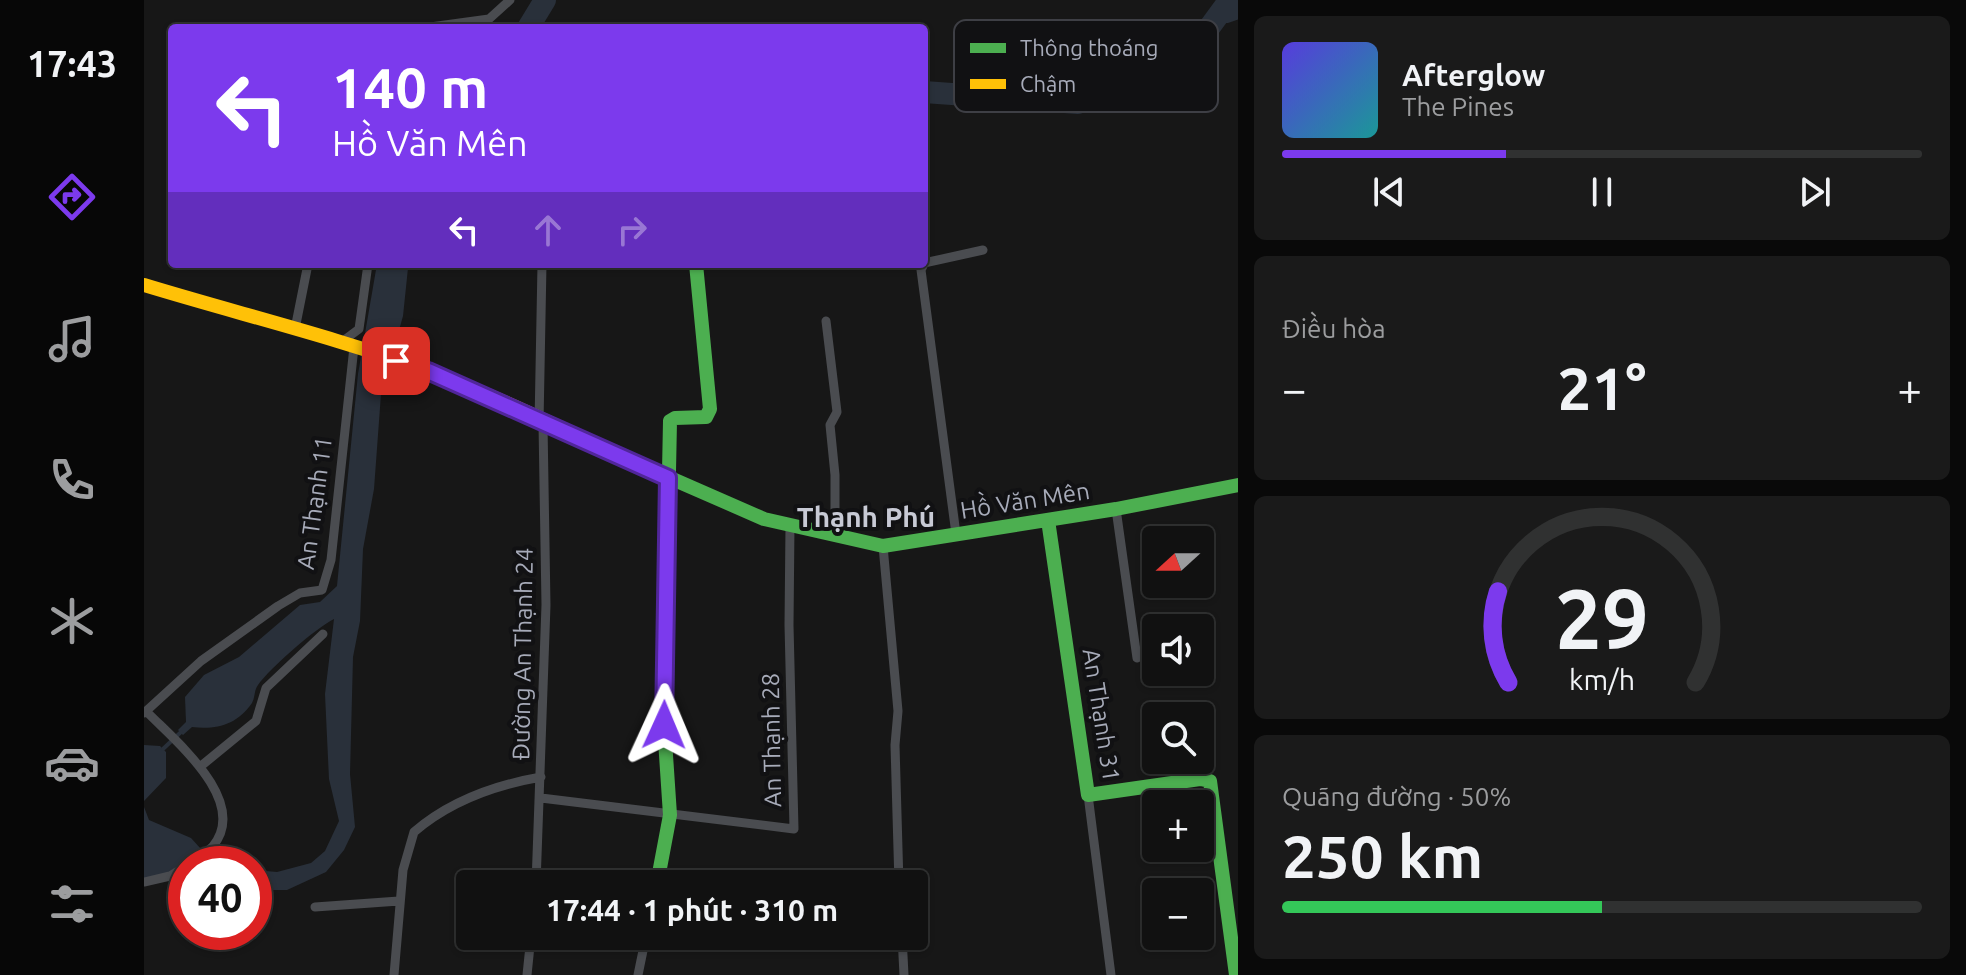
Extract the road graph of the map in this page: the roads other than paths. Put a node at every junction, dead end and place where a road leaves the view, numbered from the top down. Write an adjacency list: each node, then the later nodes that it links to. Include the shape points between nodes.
1 (510, 0): 2 (street, via 489,19)
2 (452, 24)
3 (983, 250): 4 (street)
4 (928, 263)
5 (307, 268): 12 (street)
6 (367, 268): 13 (street)
7 (542, 268): 14 (street, Đường An Thạnh 24)
8 (696, 268): 15 (street, via 710,409 706,417 670,421)
9 (922, 268): 20 (street)
10 (144, 285): 12 (street, Hồ Văn Mên)
11 (826, 321): 21 (street, via 837,412 830,425)
12 (295, 329): 13 (street, Hồ Văn Mên)
13 (352, 346): 14 (street, Hồ Văn Mên, via 428,371); 25 (street, An Thạnh 11, via 331,560 322,590 300,593 278,606 201,661)
14 (541, 424): 15 (street, Hồ Văn Mên); 27 (street, Đường An Thạnh 24, via 546,605)
15 (668, 478): 19 (street, Hồ Văn Mên); 30 (street, via 664,725)
16 (1238, 485): 17 (street, Hồ Văn Mên)
17 (1116, 509): 18 (street, Hồ Văn Mên); 24 (street)
18 (1048, 520): 20 (street, Hồ Văn Mên); 28 (street, An Thạnh 31)
19 (790, 525): 21 (street, Hồ Văn Mên); 30 (street, An Thạnh 28, via 794,829)
20 (956, 534): 22 (street, Hồ Văn Mên)
21 (835, 535): 22 (street, Hồ Văn Mên)
22 (883, 546): 34 (street, via 898,711)
23 (323, 634): 26 (street, via 266,688 256,721)
24 (1137, 658)
25 (145, 713): 26 (street)
26 (201, 766): 31 (street, via 221,805 222,821)
27 (541, 777): 29 (street, Đường An Thạnh 24); 37 (street, via 498,785 414,832)
28 (1088, 795): 46 (street); 47 (street, An Thạnh 31, via 1210,781)
29 (541, 798): 30 (street); 32 (street, Đường An Thạnh 24)
30 (670, 815): 33 (street)
31 (213, 846)
32 (537, 870)
33 (660, 870)
34 (899, 870)
35 (168, 876): 36 (street)
36 (144, 882)
37 (399, 901): 38 (street); 42 (street)
38 (315, 907)
39 (530, 950): 43 (street)
40 (643, 950): 44 (street)
41 (903, 950): 45 (street)
42 (394, 975)
43 (527, 975)
44 (638, 975)
45 (904, 975)
46 (1111, 975)
47 (1236, 975)

